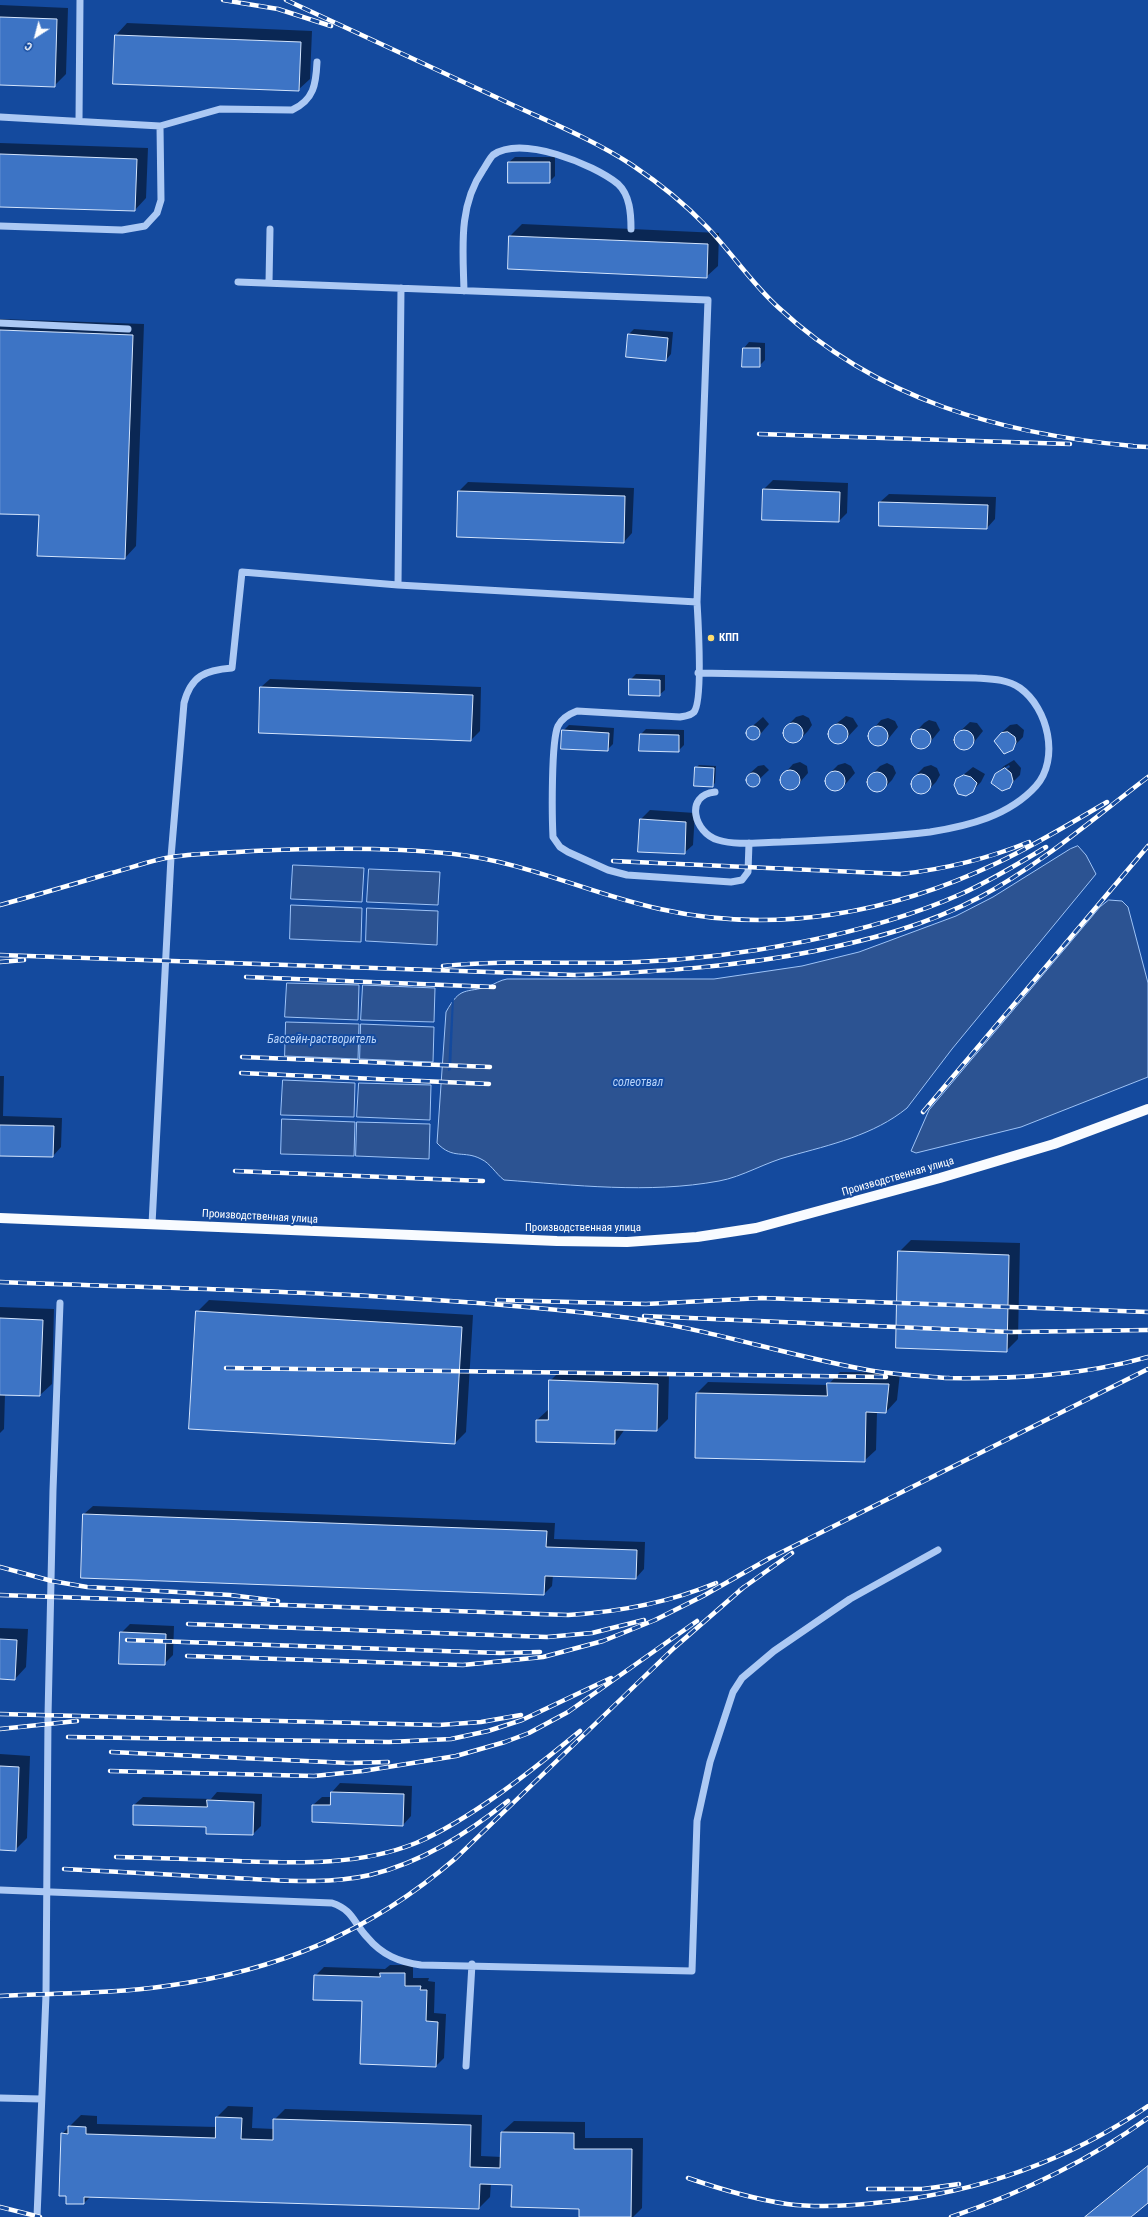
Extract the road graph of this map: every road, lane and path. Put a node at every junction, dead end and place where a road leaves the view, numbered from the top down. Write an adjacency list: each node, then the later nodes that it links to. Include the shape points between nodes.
1 (80, 0): 4 (street)
2 (317, 62): 5 (street, via 315,85 302,106 292,110 220,109)
3 (0, 118): 4 (street)
4 (79, 121): 5 (street)
5 (160, 126): 6 (street, via 161,200 157,213 145,226 122,230)
6 (0, 226)
7 (270, 229): 10 (street)
8 (631, 229): 12 (street, via 628,199 618,184 581,164 553,153 529,148 508,148 492,156 478,176 467,206 462,226)
9 (238, 282): 10 (street)
10 (269, 283): 11 (street)
11 (401, 288): 12 (street); 15 (street)
12 (464, 291): 16 (street, via 708,300)
13 (0, 323): 14 (street)
14 (128, 329)
15 (398, 585): 16 (street); 22 (street, via 242,572 232,668 213,669 202,674 187,692 171,857)
16 (697, 602): 17 (street)
17 (698, 673): 19 (street, via 697,707 690,715 680,717 577,711 564,718 558,725 554,741 552,837 568,852 618,873 731,882 742,880 748,872); 19 (street, via 1000,680 1020,688 1030,698 1044,723 1050,753 1043,776 1027,795 987,818 952,828 906,835)
18 (715, 792): 19 (street, via 703,794 699,798 696,809 698,824 706,833 718,840)
19 (749, 843)
20 (1148, 1109): 22 (main road, Производственная улица, via 1054,1144 940,1178 770,1224 697,1237 627,1242 557,1241)
21 (0, 1218): 22 (main road, Производственная улица)
22 (152, 1224)
23 (60, 1303): 26 (street, via 53,1490)
24 (938, 1550): 27 (street, via 850,1599 774,1651 742,1678 733,1692 710,1762 697,1820 692,1971)
25 (0, 1890): 26 (street)
26 (45, 1891): 27 (street, via 332,1903 350,1912 366,1936 392,1958 421,1965); 30 (street, via 46,1994)
27 (472, 1964): 28 (street)
28 (466, 2066)
29 (0, 2098): 30 (street)
30 (41, 2099): 31 (street)
31 (37, 2217)

